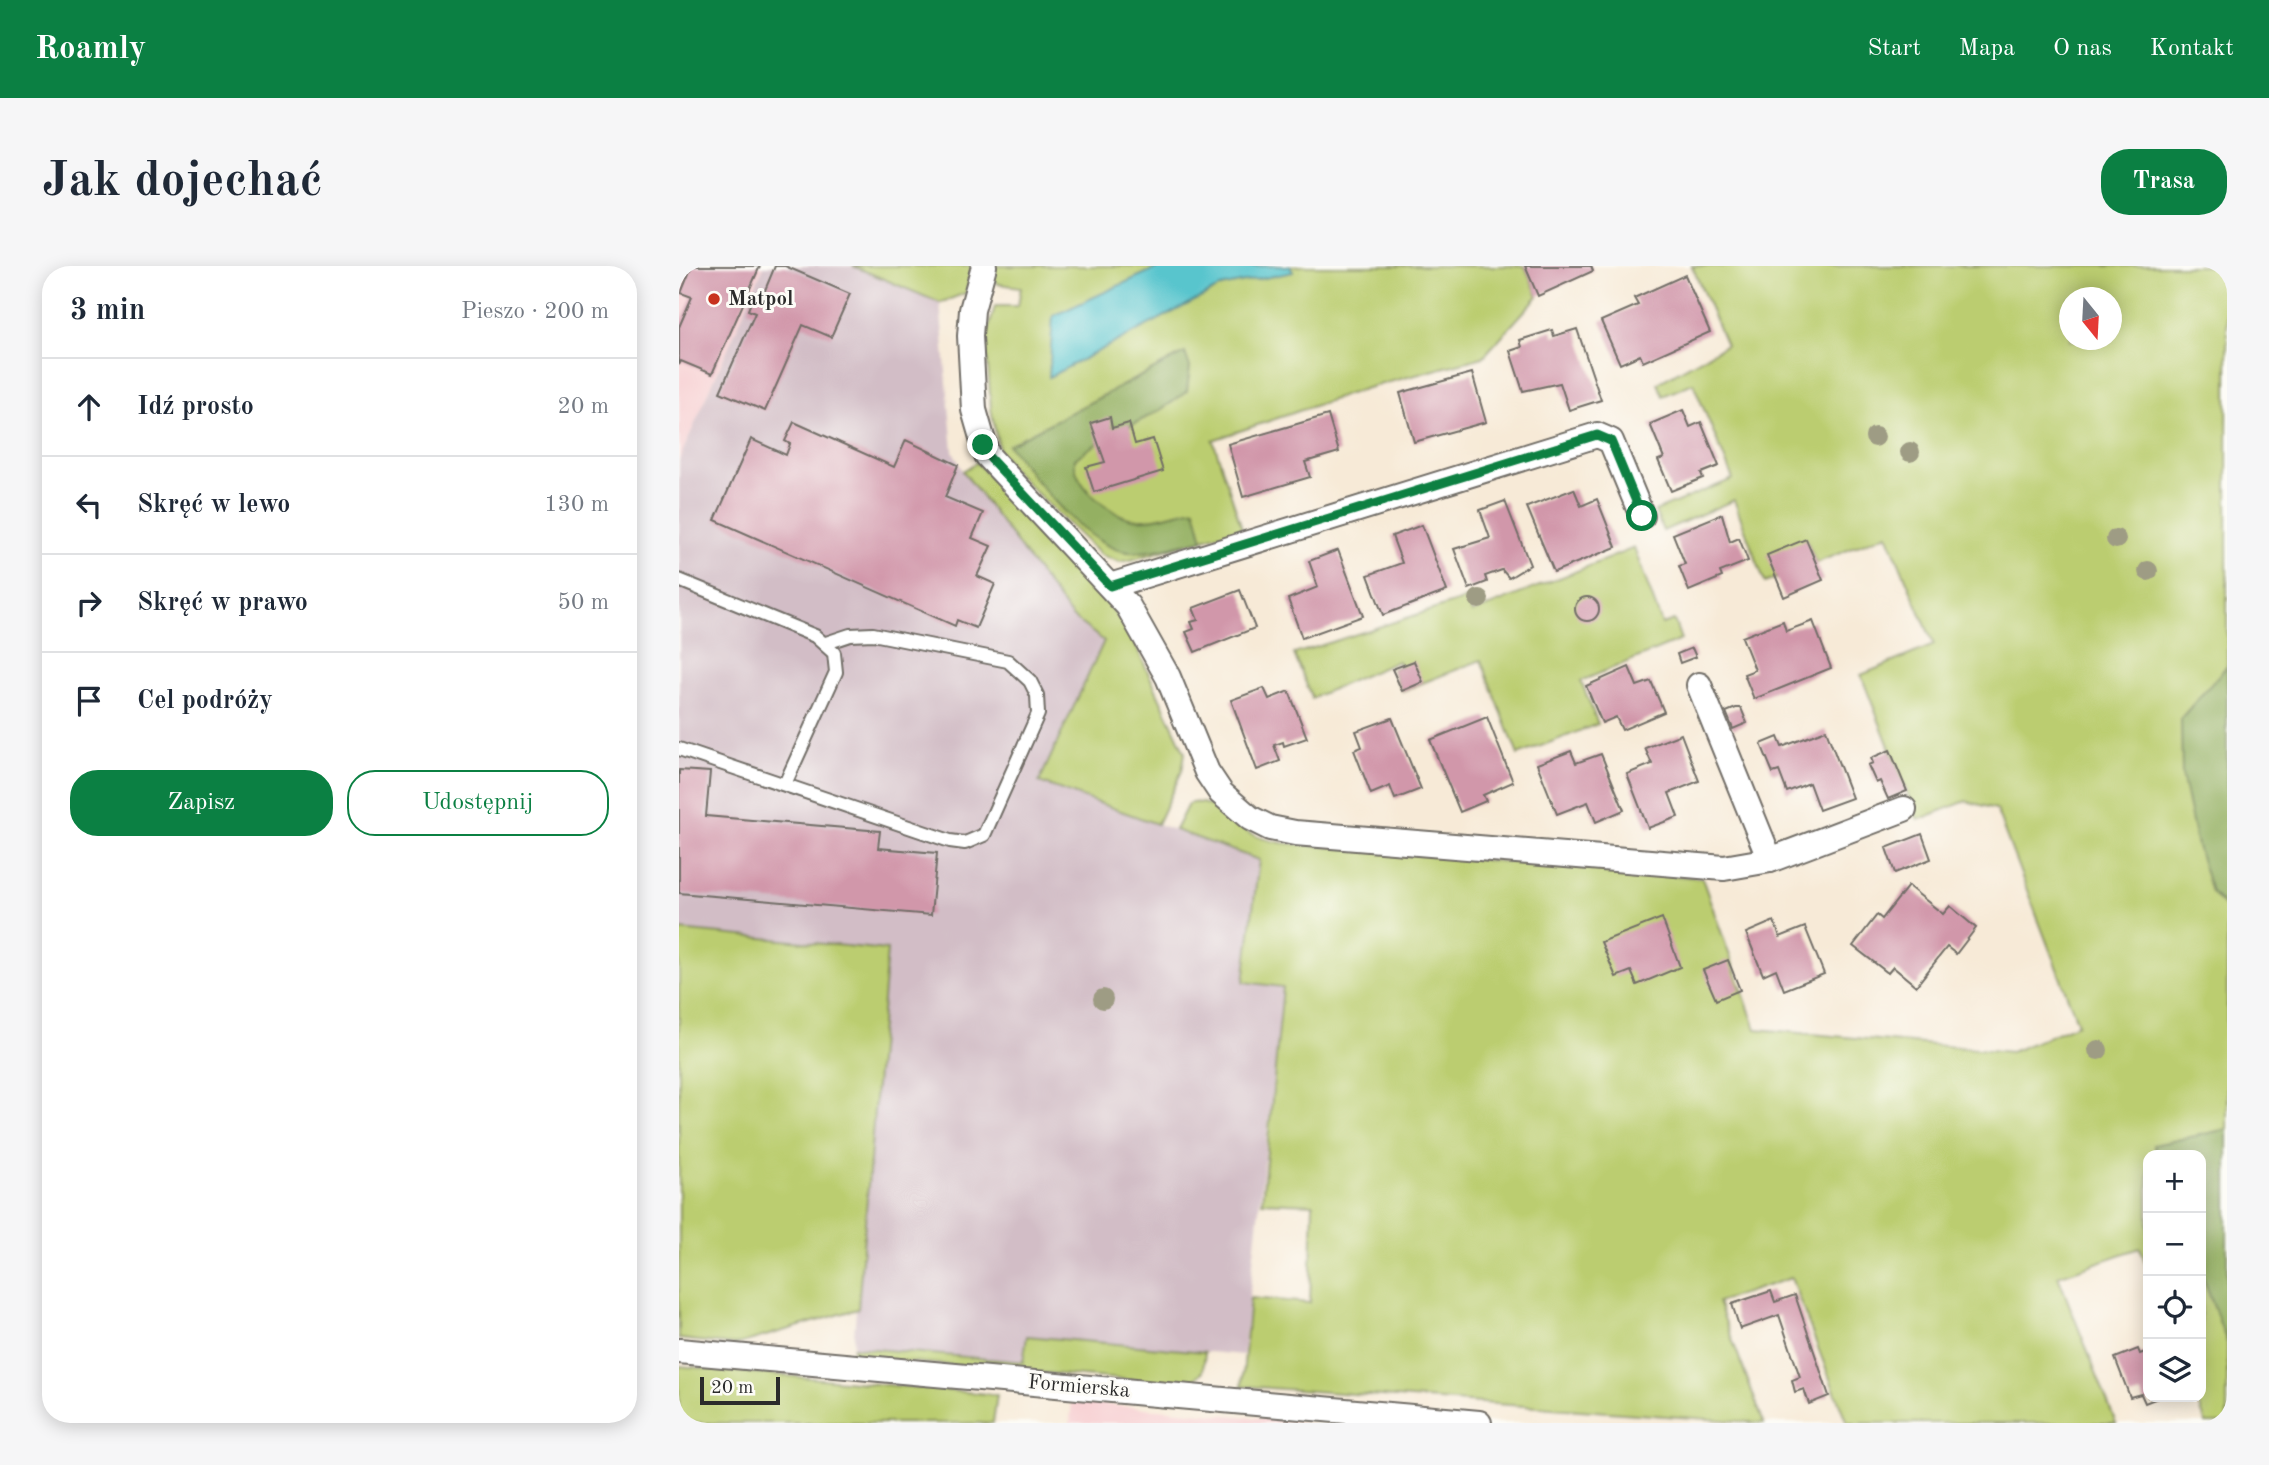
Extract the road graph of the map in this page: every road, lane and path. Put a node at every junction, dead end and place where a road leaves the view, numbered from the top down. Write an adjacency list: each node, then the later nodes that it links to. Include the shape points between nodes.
1 (984, 266): 4 (street, via 972,310 970,343 974,410 987,455)
2 (1642, 516): 4 (street, via 1611,441 1597,435)
3 (679, 580): 5 (lane)
4 (1110, 586): 10 (street, via 1153,648 1207,772 1234,807 1270,828 1724,868)
5 (826, 643): 8 (lane, via 834,653 836,672); 8 (lane, via 873,634 1008,661 1030,681 1037,695 1038,714 992,822 974,841 950,841)
6 (1699, 685): 10 (street)
7 (679, 749): 8 (lane)
8 (785, 784)
9 (1904, 809): 10 (street)
10 (1770, 860)
11 (679, 1351): 12 (street, Formierska)
12 (1479, 1423)

